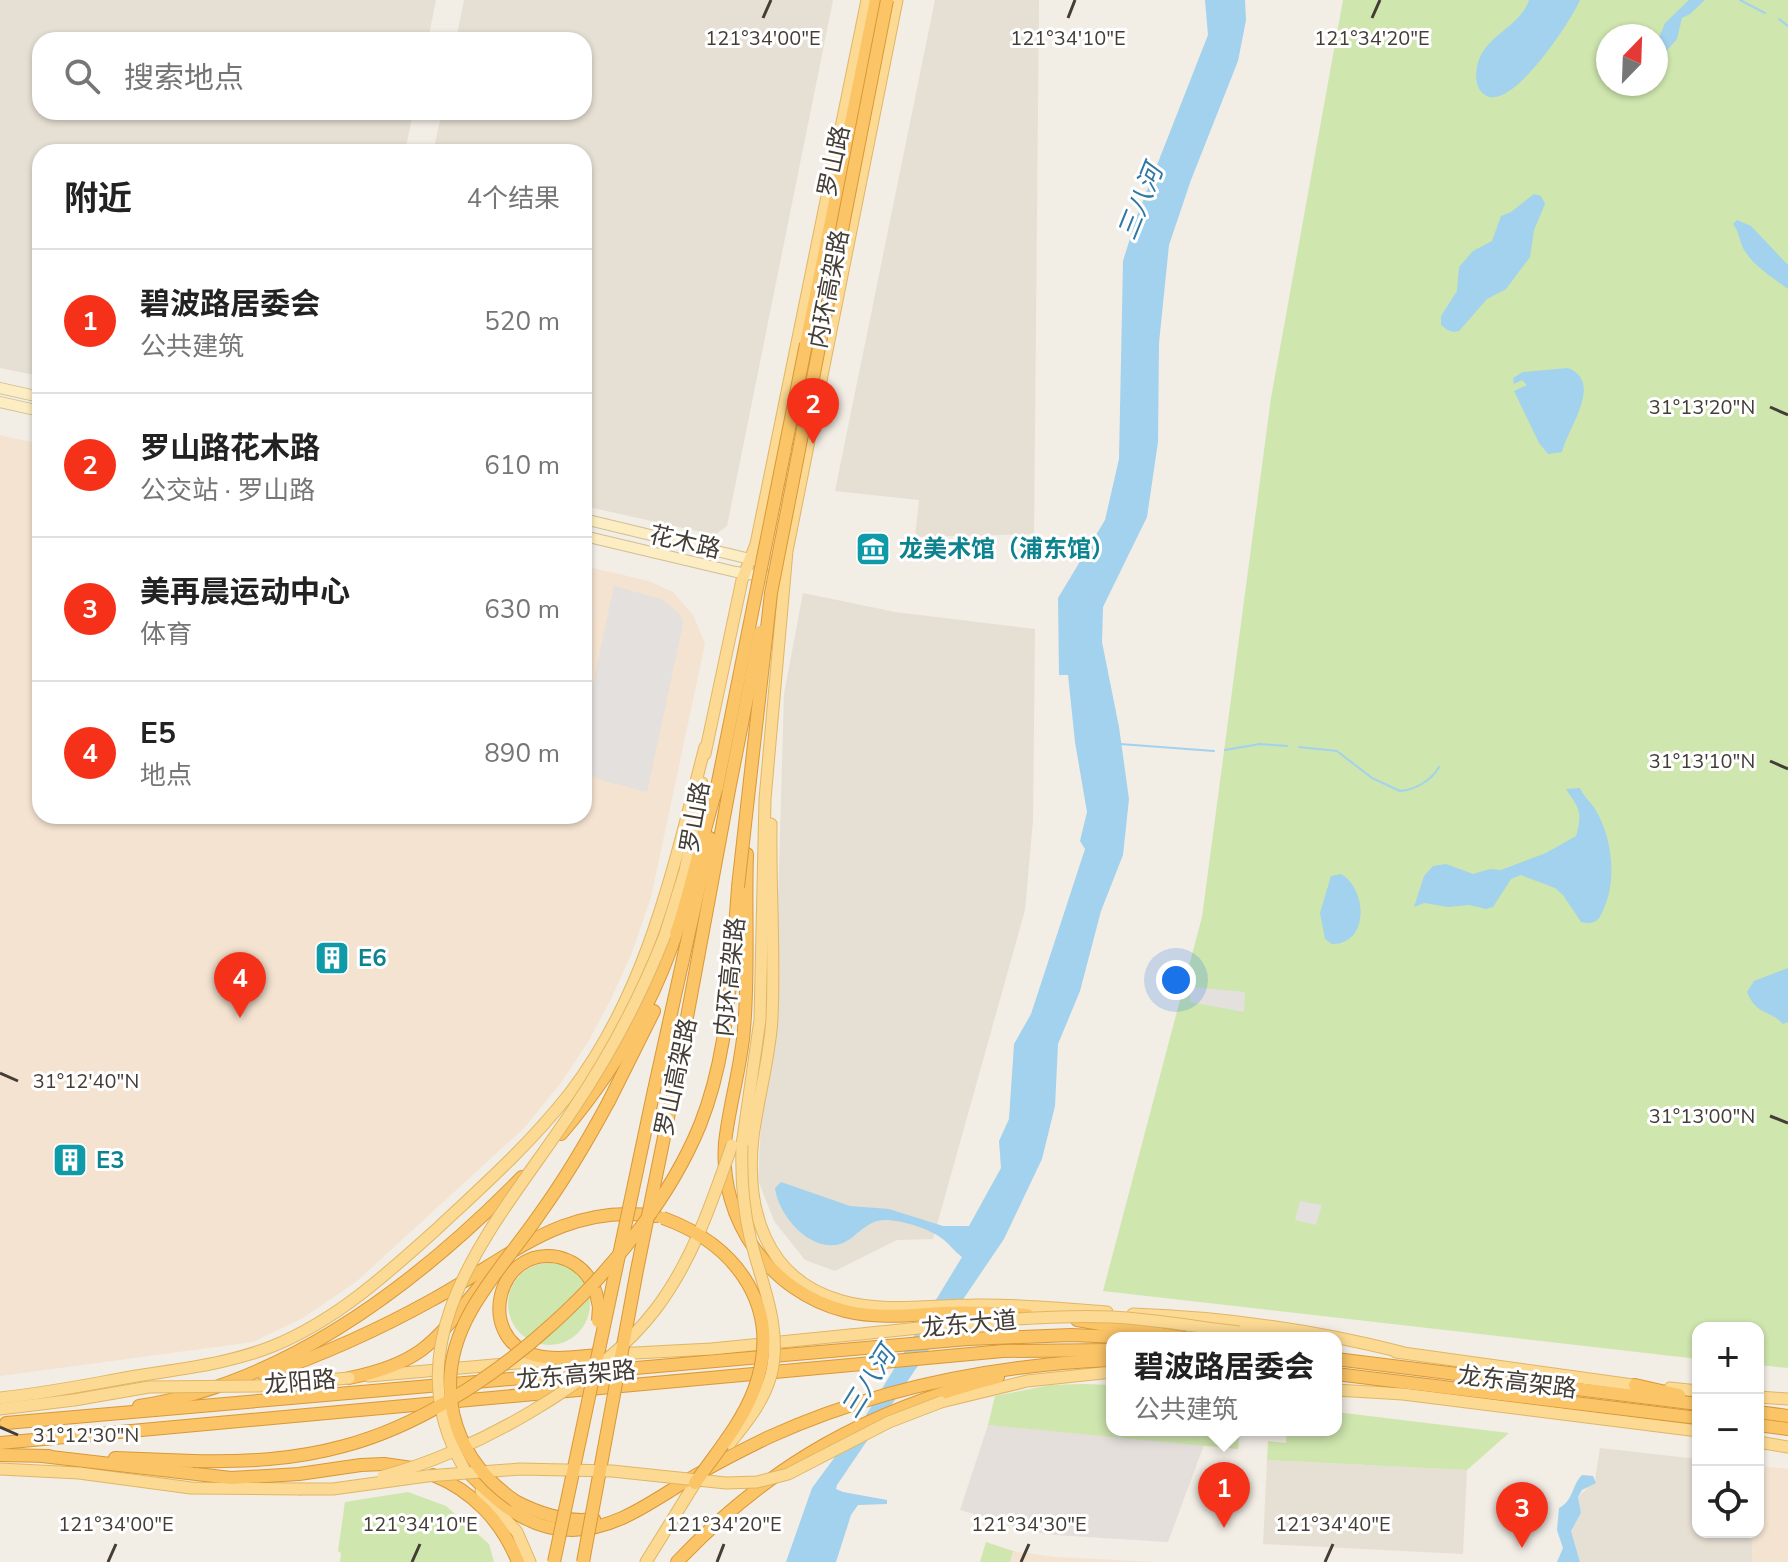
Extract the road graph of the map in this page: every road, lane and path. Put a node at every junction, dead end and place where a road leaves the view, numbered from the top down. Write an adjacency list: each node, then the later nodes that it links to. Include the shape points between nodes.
1 (867, 0): 11 (main road, 罗山路)
2 (876, 0): 18 (highway, 内环高架路, bridge)
3 (887, 0): 14 (highway, 内环高架路, bridge)
4 (897, 0): 13 (main road, 罗山路)
5 (0, 388): 6 (main road)
6 (32, 395)
7 (0, 402): 8 (main road)
8 (32, 409)
9 (592, 521): 11 (main road, 花木路)
10 (592, 538): 12 (main road, 花木路)
11 (750, 557): 12 (main road, 罗山路); 13 (main road, 花木路)
12 (750, 574): 13 (main road, 花木路); 15 (main road); 16 (main road, 罗山路)
13 (784, 574): 15 (main road)
14 (771, 593): 18 (highway, 罗山高架路, bridge); 19 (highway, 内环高架路, bridge)
15 (779, 618): 17 (main road)
16 (705, 747): 43 (main road, via 660,916 618,1015 569,1093 492,1178 368,1289 278,1344 211,1365); 65 (main road, 罗山路, bridge, via 685,871 641,994 575,1108 484,1240 454,1300 440,1349 438,1394 447,1434)
17 (770, 756): 21 (main road, via 762,847 762,999); 23 (main road, via 772,1022 752,1149 756,1205 773,1256 797,1279 841,1301)
18 (723, 788): 20 (highway, 罗山高架路); 44 (highway, 内环高架路, via 651,999 605,1077 541,1157 452,1244 363,1311 270,1364); 75 (highway, 罗山高架路, bridge, via 673,1093)
19 (748, 794): 23 (highway, bridge, via 745,1018 727,1131 728,1190 742,1230 763,1261 799,1291 833,1307); 64 (highway, 内环高架路, bridge, via 727,1018 714,1084 674,1177 642,1227 603,1272 494,1371 447,1402 371,1438 261,1461)
20 (694, 911): 54 (highway, 罗山高架路, bridge); 70 (highway, bridge, via 609,1101 559,1187 472,1309 450,1375 456,1428 479,1469 515,1501 547,1515 583,1521 617,1514)
21 (754, 1067): 68 (main road, bridge, via 742,1181 772,1320 773,1363 757,1407); 71 (main road, bridge, via 732,1145 692,1248 670,1289 633,1335 543,1403 455,1452 382,1477)
22 (503, 1259): 37 (highway, via 425,1348 387,1369); 44 (highway, via 321,1353); 68 (highway, bridge, via 549,1231 591,1216 636,1213 663,1218 724,1251 756,1302 763,1336 760,1370 733,1430)
23 (882, 1311): 24 (highway, via 990,1313); 26 (main road, via 989,1305 1171,1315)
24 (1147, 1332)
25 (1239, 1332): 32 (main road, 龙东大道, bridge, via 1086,1317)
26 (1308, 1332)
27 (1106, 1336): 55 (highway, 龙东高架路, via 968,1339)
28 (1342, 1339): 31 (main road)
29 (1342, 1345): 31 (main road)
30 (1106, 1350): 59 (highway, 龙东高架路, via 960,1354)
31 (1401, 1352): 38 (main road)
32 (601, 1355): 37 (main road, 龙阳路); 54 (highway, bridge, via 554,1357 532,1354 513,1343 499,1312 508,1276 521,1264 551,1256 575,1263 593,1283 599,1307)
33 (1106, 1360): 41 (highway, via 1057,1363)
34 (1342, 1360): 47 (highway, 龙东高架路)
35 (1106, 1373): 41 (main road)
36 (1342, 1375): 49 (highway, 龙东高架路)
37 (349, 1378): 48 (main road, 龙阳路, bridge, via 149,1387)
38 (1635, 1385): 40 (main road); 46 (highway)
39 (1342, 1390): 57 (main road)
40 (1692, 1390)
41 (942, 1391): 70 (highway, via 847,1407 770,1437); 71 (main road, bridge, via 772,1479 726,1483 583,1469 460,1473); 77 (highway, via 814,1450 749,1496)
42 (1764, 1397): 45 (main road)
43 (0, 1398)
44 (176, 1399): 55 (highway, 内环高架路)
45 (1788, 1399)
46 (1692, 1400)
47 (1692, 1401)
48 (0, 1409)
49 (1633, 1410): 51 (highway, 龙东高架路); 56 (highway)
50 (1788, 1416): 52 (highway)
51 (1692, 1417)
52 (1764, 1419)
53 (1764, 1420): 58 (highway)
54 (582, 1423): 74 (highway, 罗山高架路, bridge)
55 (3, 1424)
56 (1692, 1427)
57 (1692, 1428)
58 (1788, 1429)
59 (0, 1443)
60 (1764, 1443): 61 (main road)
61 (1788, 1447)
62 (0, 1455): 64 (highway)
63 (0, 1463): 64 (main road)
64 (111, 1464): 69 (highway)
65 (464, 1468): 67 (highway, bridge)
66 (0, 1469): 69 (main road)
67 (475, 1482): 70 (highway, via 523,1518 572,1530 616,1521); 73 (main road, via 517,1532)
68 (695, 1483): 76 (main road)
69 (228, 1484): 71 (main road); 72 (highway, bridge, via 384,1464 425,1472 468,1494 486,1511)
70 (675, 1488)
71 (299, 1489)
72 (518, 1562)
73 (530, 1562)
74 (554, 1562)
75 (583, 1562)
76 (646, 1562)
77 (677, 1562)

